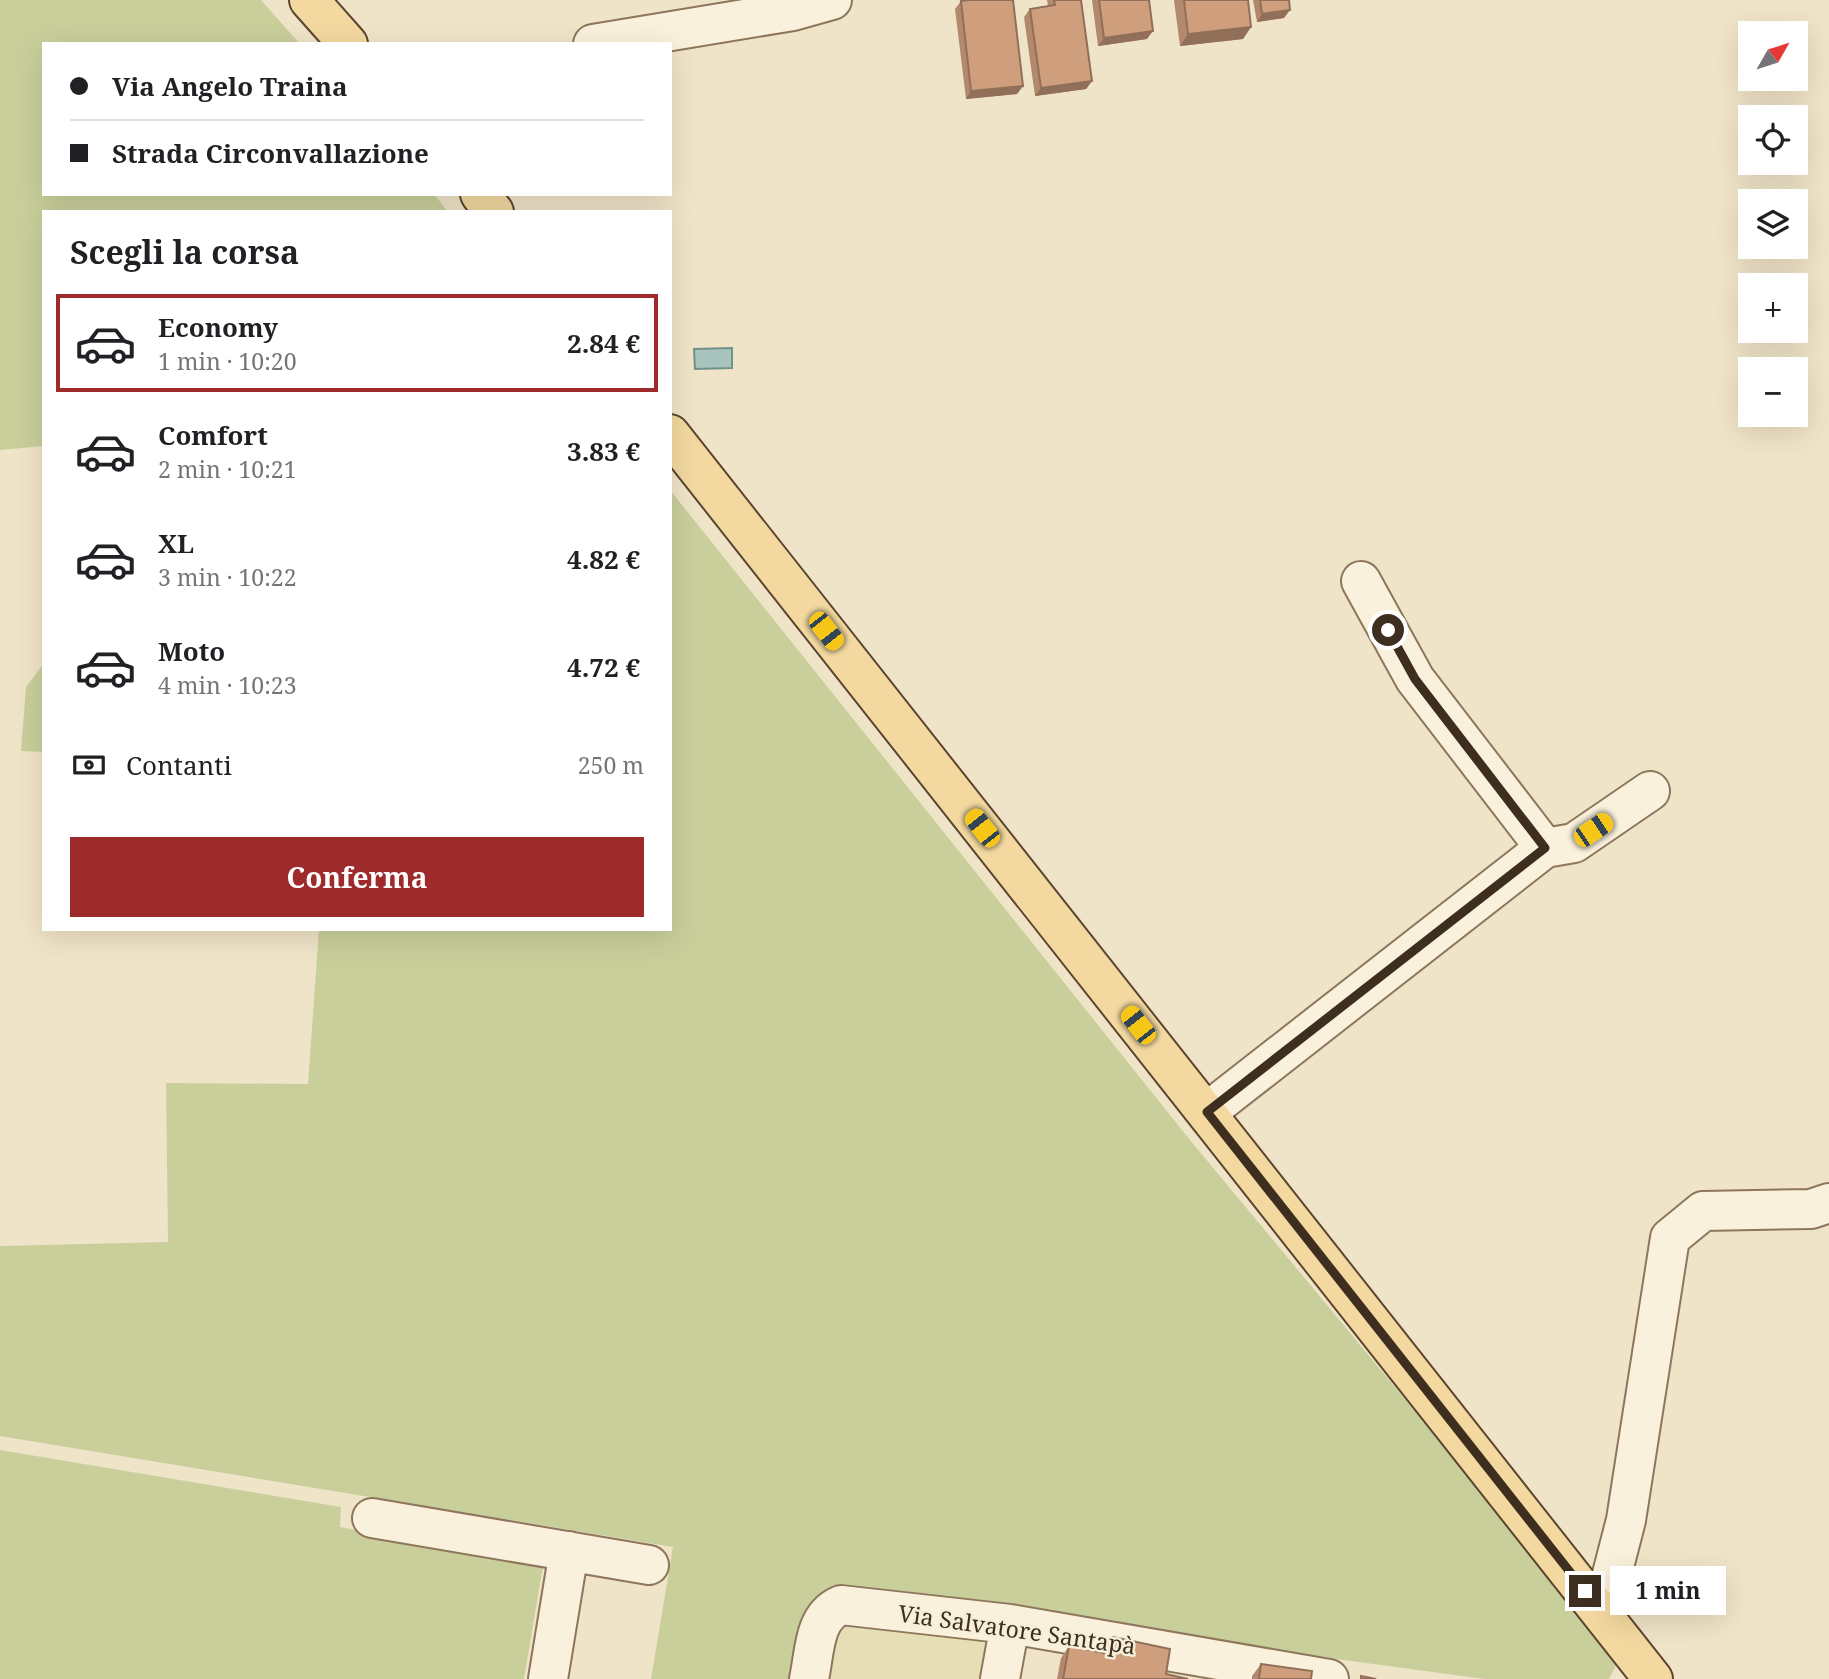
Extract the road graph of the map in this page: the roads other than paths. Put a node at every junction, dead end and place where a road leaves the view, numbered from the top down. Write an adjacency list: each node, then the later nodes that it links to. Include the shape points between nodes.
1 (309, 0): 3 (main road)
2 (832, 0): 4 (street, via 793,11)
3 (346, 42)
4 (605, 42)
5 (482, 196): 6 (main road)
6 (492, 210)
7 (672, 437): 11 (main road)
8 (1362, 581): 10 (street, via 1415,679)
9 (1650, 791): 10 (street, via 1574,843)
10 (1545, 848): 11 (street)
11 (1207, 1112): 16 (main road)
12 (1829, 1203): 16 (street, via 1811,1209 1703,1212 1670,1238 1626,1520)
13 (372, 1518): 14 (street)
14 (569, 1551): 15 (street); 19 (street)
15 (649, 1565)
16 (1602, 1613): 18 (main road)
17 (1010, 1623): 20 (street, Via Salvatore Santapà, via 841,1605 829,1610 821,1621); 21 (street); 22 (street, Via Salvatore Santapà)
18 (1641, 1673)
19 (548, 1679)
20 (809, 1679)
21 (1000, 1679)
22 (1323, 1679)

